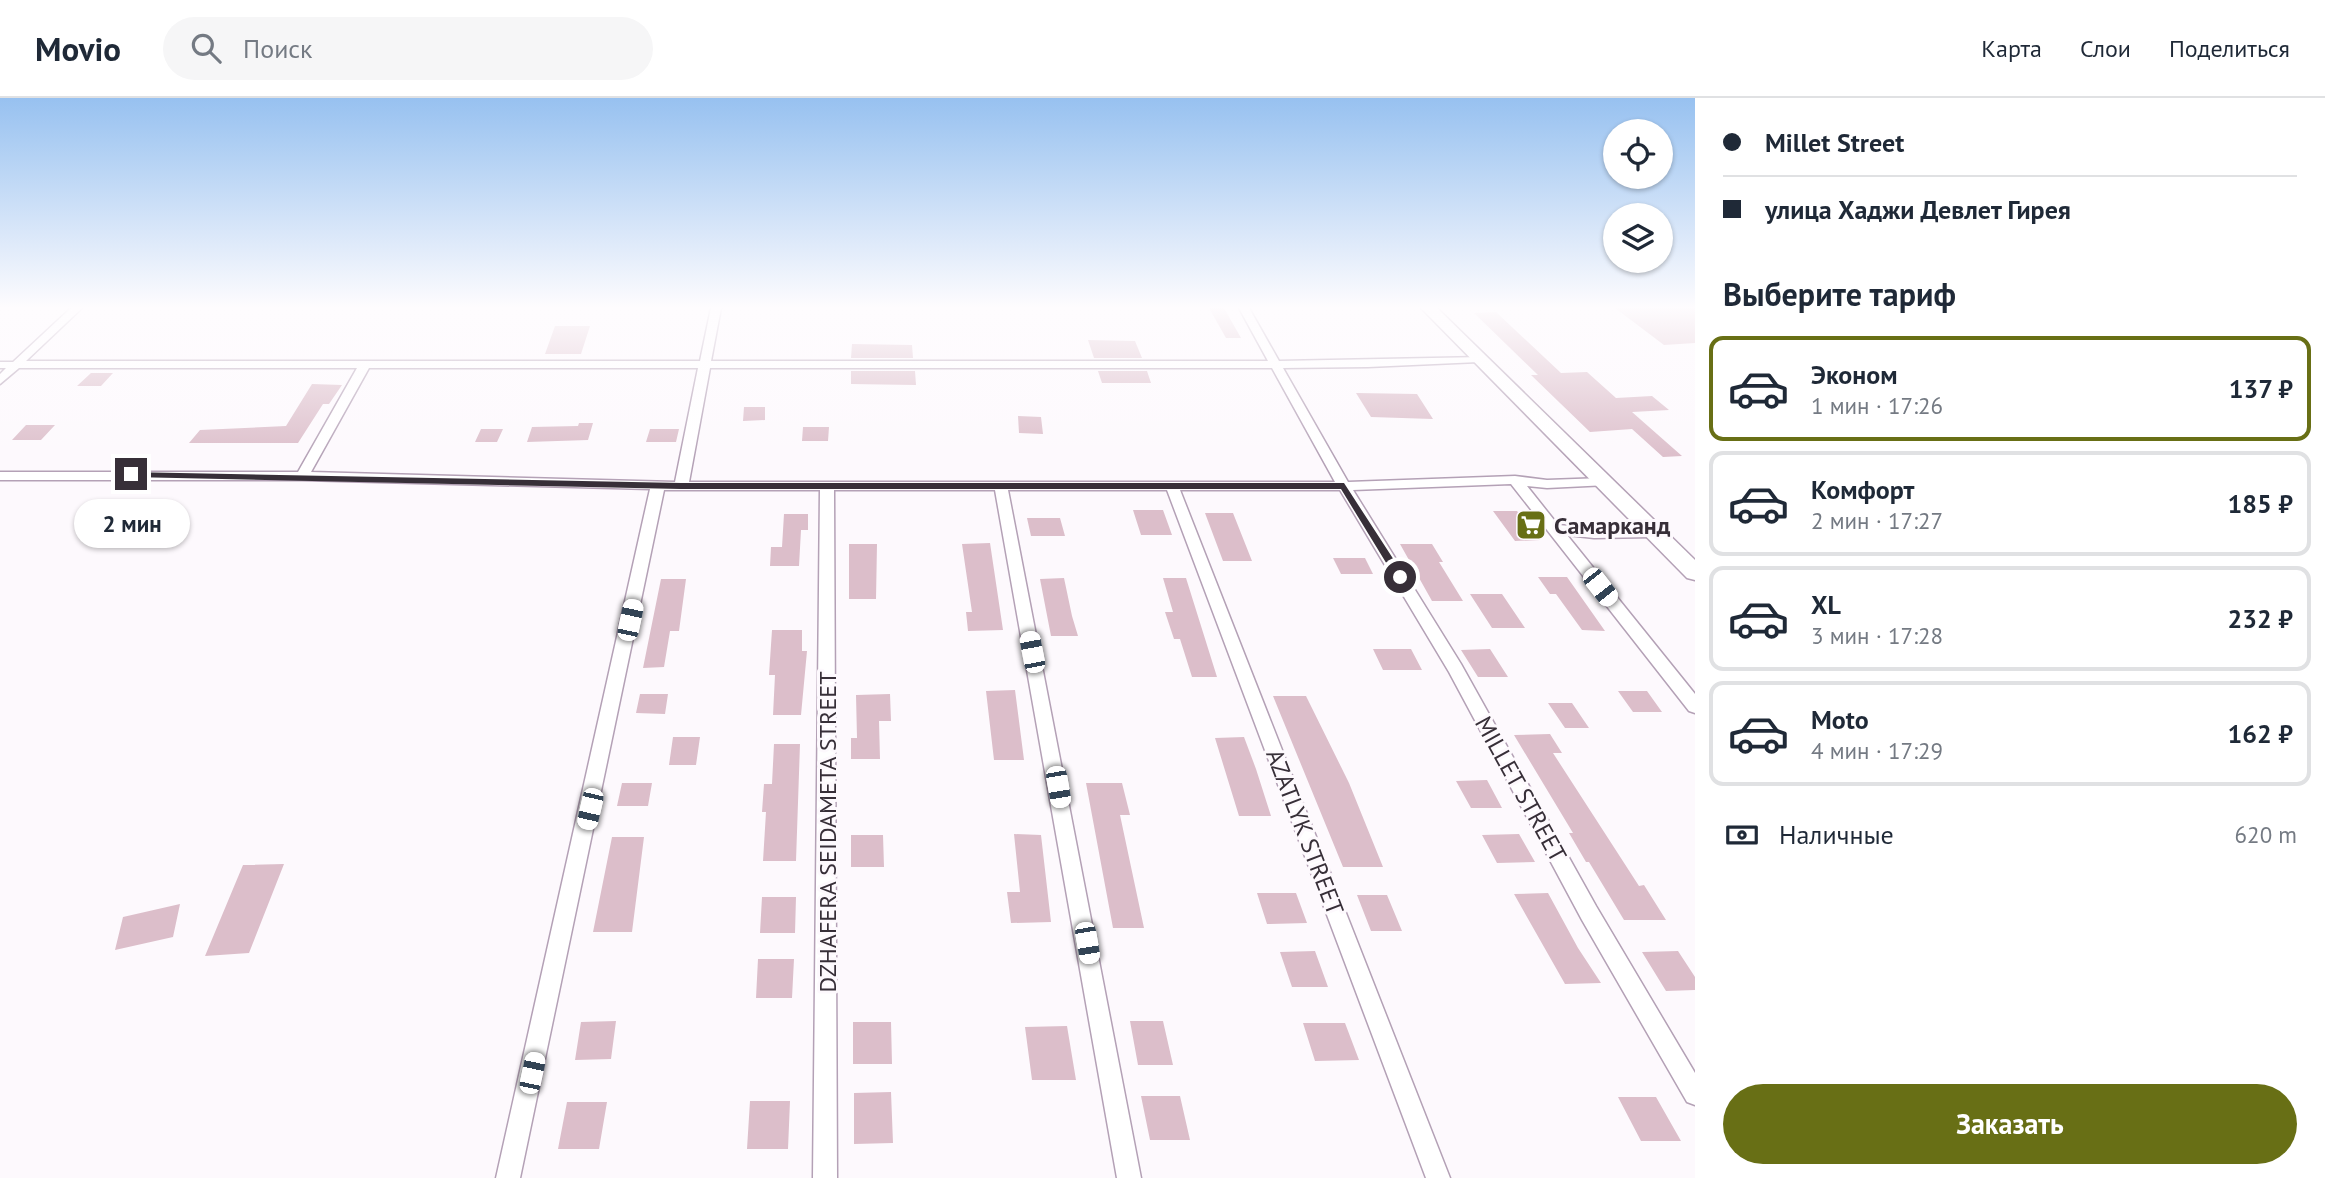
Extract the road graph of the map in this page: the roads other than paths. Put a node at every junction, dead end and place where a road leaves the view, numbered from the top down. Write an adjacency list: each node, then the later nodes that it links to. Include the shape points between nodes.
1 (23, 358): 8 (street)
2 (707, 358): 6 (street)
3 (1273, 358): 5 (street, MILLET STREET)
4 (1479, 359): 5 (street); 14 (main road)
5 (1276, 363): 6 (street); 19 (street, MILLET STREET)
6 (706, 364): 9 (street); 16 (street)
7 (0, 365): 8 (street)
8 (16, 365): 9 (street); 10 (street)
9 (365, 365): 12 (street)
10 (0, 380)
11 (0, 476): 12 (street)
12 (302, 476): 15 (street)
13 (1515, 480): 14 (street); 19 (street); 21 (street)
14 (1603, 482): 22 (main road)
15 (658, 485): 16 (street); 26 (street)
16 (681, 486): 17 (street)
17 (827, 486): 20 (street); 27 (street, DZHAFERA SEIDAMETA STREET)
18 (1171, 486): 19 (street); 20 (street); 29 (street, AZATLYK STREET)
19 (1344, 486): 25 (street, MILLET STREET, via 1455,668 1589,913)
20 (1002, 487): 28 (street)
21 (1554, 529): 22 (street); 24 (street)
22 (1653, 532): 23 (main road)
23 (1695, 573)
24 (1695, 706)
25 (1695, 1094)
26 (508, 1178)
27 (825, 1178)
28 (1129, 1178)
29 (1438, 1178)

